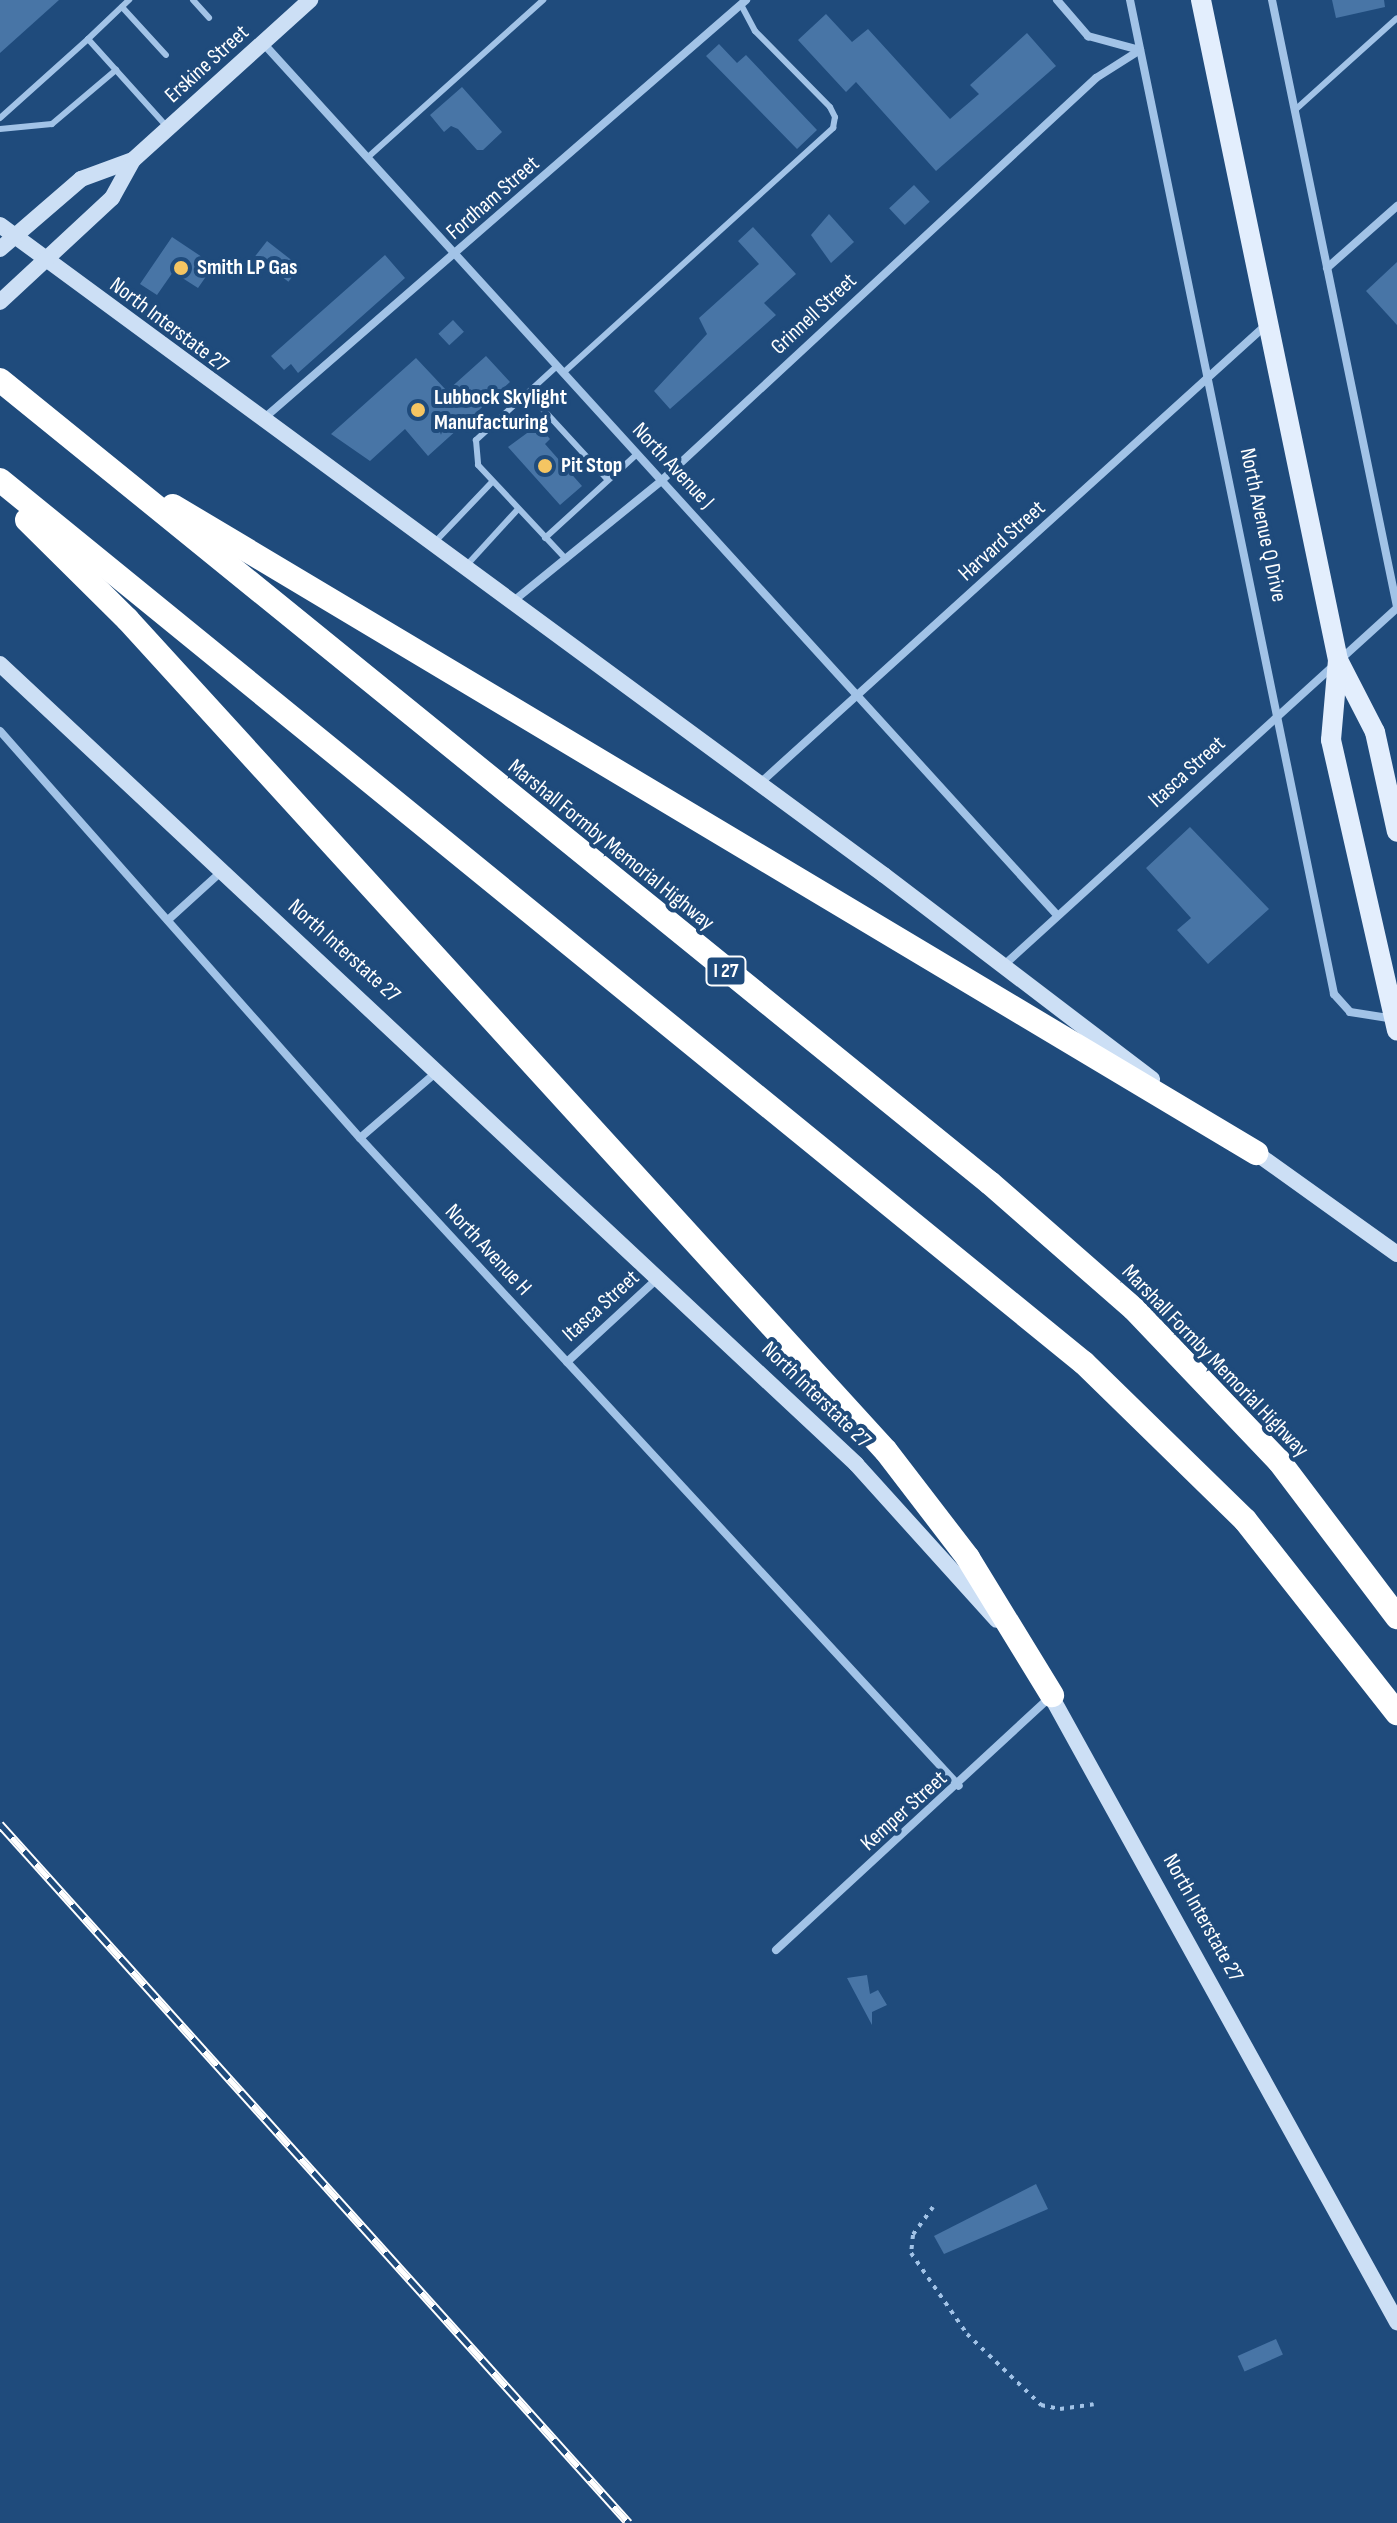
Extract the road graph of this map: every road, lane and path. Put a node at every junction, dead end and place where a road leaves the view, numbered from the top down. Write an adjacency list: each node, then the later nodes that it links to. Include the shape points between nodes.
1 (129, 0): 10 (lane)
2 (193, 0): 11 (lane)
3 (310, 0): 14 (main road, Erskine Street)
4 (543, 0): 22 (lane)
5 (1057, 0): 15 (street, via 1088,36)
6 (1130, 0): 15 (street, North Avenue Q Drive)
7 (1201, 0): 32 (main road, North Avenue Q Drive)
8 (1272, 0): 18 (street)
9 (744, 2): 28 (street, Fordham Street); 33 (lane, via 755,31 830,107 833,128)
10 (122, 7): 13 (lane); 16 (lane)
11 (209, 18)
12 (1397, 18): 18 (lane)
13 (88, 39): 17 (lane); 19 (lane)
14 (262, 43): 20 (main road, Erskine Street); 22 (street, North Avenue J)
15 (1140, 50): 35 (street, North Avenue Q Drive); 42 (street, Grinnell Street, via 1096,78)
16 (166, 55)
17 (116, 70): 20 (lane); 21 (lane, via 52,124)
18 (1295, 110): 30 (street)
19 (0, 118)
20 (168, 128): 23 (main road, Erskine Street)
21 (0, 129)
22 (367, 158): 28 (street, North Avenue J)
23 (133, 160): 26 (main road, Erskine Street, via 81,179); 29 (main road, Erskine Street, via 112,198)
24 (1397, 206): 30 (street)
25 (0, 225): 26 (main road, North Interstate 27)
26 (15, 236): 27 (main road, Erskine Street); 29 (main road, North Interstate 27)
27 (0, 249)
28 (456, 255): 33 (street, North Avenue J); 37 (street, Fordham Street)
29 (47, 260): 31 (main road, Erskine Street); 37 (main road, North Interstate 27)
30 (1327, 268): 51 (street)
31 (0, 302)
32 (1269, 323): 35 (street, Harvard Street); 52 (main road, North Avenue Q Drive)
33 (560, 370): 36 (lane); 38 (street, North Avenue J)
34 (0, 380): 39 (highway, Marshall Formby Memorial Highway / I 27)
35 (1207, 381): 54 (street, Harvard Street); 55 (street, North Avenue Q Drive)
36 (528, 393): 41 (lane); 43 (lane, via 476,440 478,465)
37 (262, 420): 47 (main road, North Interstate 27)
38 (637, 454): 41 (lane); 42 (street, North Avenue J)
39 (107, 468): 66 (highway); 70 (highway, Marshall Formby Memorial Highway / I 27, via 977,1173 1134,1309 1279,1461)
40 (0, 480): 72 (highway, via 1084,1363 1245,1520)
41 (608, 480): 46 (lane)
42 (661, 481): 48 (street, Grinnell Street); 54 (street, North Avenue J)
43 (492, 482): 45 (lane); 47 (lane)
44 (0, 492): 71 (highway, via 138,630 886,1451 968,1558)
45 (518, 509): 46 (lane); 49 (lane)
46 (545, 538): 48 (lane)
47 (432, 546): 49 (main road, North Interstate 27)
48 (566, 559): 50 (street, Grinnell Street)
49 (464, 569): 50 (main road, North Interstate 27)
50 (511, 603): 57 (main road, North Interstate 27)
51 (1397, 607): 52 (street, Itasca Street)
52 (1338, 660): 55 (street, Itasca Street); 58 (main road, North Avenue Q Drive, via 1375,732); 63 (main road, North Avenue Q Drive, via 1331,740)
53 (0, 664): 59 (main road, North Interstate 27)
54 (858, 695): 57 (street, Harvard Street); 60 (street, North Avenue J)
55 (1279, 714): 60 (street, Itasca Street); 63 (street, North Avenue Q Drive, via 1334,994 1350,1012)
56 (0, 731): 61 (street, North Avenue H)
57 (759, 785): 62 (main road, North Interstate 27)
58 (1397, 832)
59 (222, 871): 61 (street); 64 (main road, North Interstate 27)
60 (1056, 914): 62 (street, Itasca Street)
61 (168, 920): 65 (street, North Avenue H)
62 (1003, 966): 66 (main road, North Interstate 27)
63 (1396, 1025)
64 (440, 1069): 65 (street); 68 (main road, North Interstate 27)
65 (360, 1138): 69 (street, North Avenue H)
66 (1256, 1153): 67 (main road, North Interstate 27)
67 (1397, 1254)
68 (660, 1277): 69 (street, Itasca Street); 71 (main road, North Interstate 27, via 856,1464 1006,1631)
69 (567, 1362): 73 (street, North Avenue H)
70 (1397, 1617)
71 (1052, 1695): 73 (street, Kemper Street); 76 (main road, North Interstate 27)
72 (1397, 1713)
73 (959, 1786): 74 (street, Kemper Street)
74 (776, 1950)
75 (933, 2207): 77 (path, via 913,2235 911,2253 967,2334 1041,2405 1060,2409)
76 (1397, 2322)
77 (1094, 2404)

